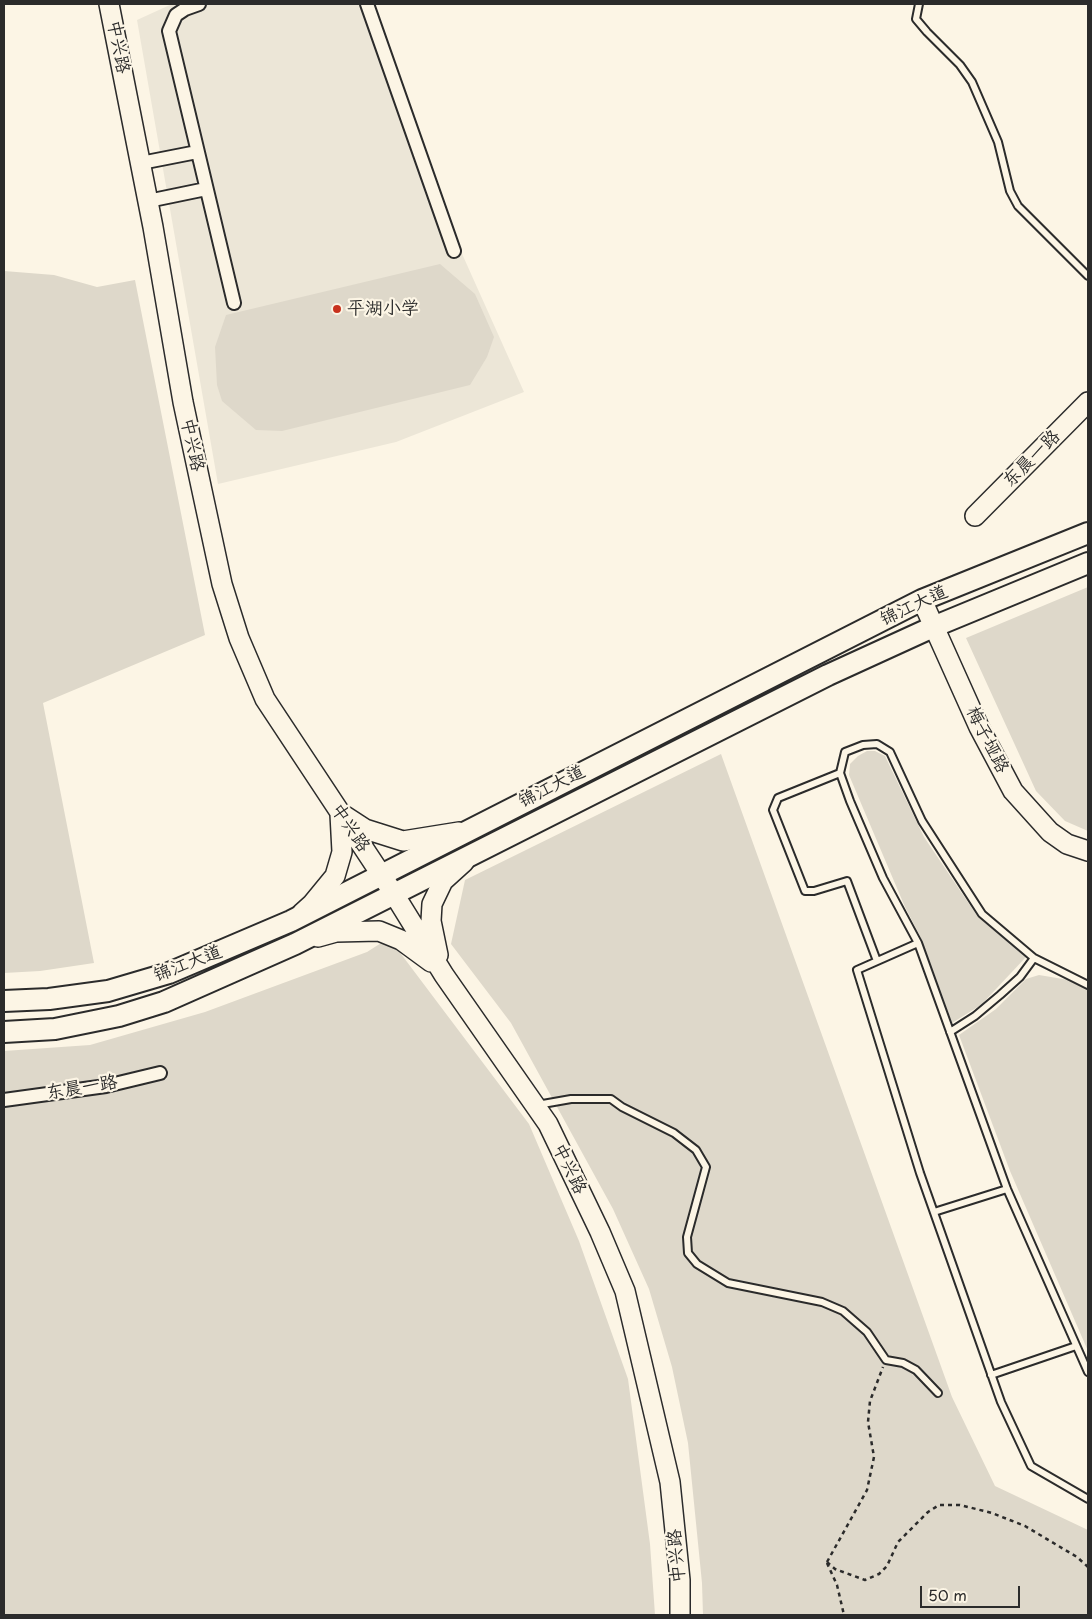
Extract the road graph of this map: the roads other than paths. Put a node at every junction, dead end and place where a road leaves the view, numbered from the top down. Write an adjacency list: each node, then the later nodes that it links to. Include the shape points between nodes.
1 (199, 4): 5 (street, via 176,15 169,30)
2 (367, 4): 9 (street)
3 (919, 4): 10 (lane, via 916,19 972,82 998,142 1010,191 1018,206)
4 (115, 6): 6 (main road, 中兴路)
5 (197, 152): 6 (street); 7 (street)
6 (141, 163): 8 (main road, 中兴路)
7 (206, 189): 8 (street); 11 (street)
8 (148, 201): 19 (main road, 中兴路, via 183,402 222,584 239,638 265,699)
9 (454, 251)
10 (1088, 276)
11 (234, 303)
12 (1088, 402): 13 (main road, 东晨一路)
13 (976, 516)
14 (1088, 533): 16 (main road, 锦江大道)
15 (1088, 563): 17 (main road, 锦江大道)
16 (922, 600): 17 (main road, 梅子垭路); 20 (main road, 锦江大道)
17 (933, 627): 21 (main road, 梅子垭路, via 1013,791 1050,832 1067,844); 22 (main road, 锦江大道, via 828,675)
18 (840, 773): 26 (lane, via 883,878); 28 (lane, via 845,752 877,744 890,752 922,821 982,914); 29 (lane, via 778,798 773,810 805,891 847,880)
19 (340, 813): 20 (main road, via 365,829 404,841); 23 (main road, 中兴路); 25 (main road, via 342,852 334,876 312,904)
20 (466, 830): 23 (main road, 锦江大道)
21 (1088, 851)
22 (474, 853): 24 (main road, 锦江大道); 30 (main road, via 443,881 432,904 434,944)
23 (381, 874): 24 (main road, 中兴路); 25 (main road, 锦江大道)
24 (394, 894): 27 (main road, 锦江大道); 30 (main road, 中兴路)
25 (291, 921): 32 (main road, 锦江大道, via 169,974 108,990 49,1000)
26 (918, 943): 29 (lane); 34 (lane)
27 (295, 944): 30 (main road, via 336,932 380,931 422,954); 33 (main road, 锦江大道, via 155,1005 119,1016 55,1029)
28 (1034, 958): 31 (lane); 34 (lane, via 1020,977 1000,995)
29 (877, 961): 39 (lane, via 857,970)
30 (444, 975): 37 (main road, 中兴路)
31 (1088, 985)
32 (4, 1001)
33 (4, 1032)
34 (950, 1032): 38 (lane)
35 (160, 1073): 36 (street, 东晨一路, via 106,1086)
36 (4, 1100)
37 (535, 1106): 43 (lane, via 572,1099 611,1099 674,1133 696,1150 706,1167 687,1236 688,1253 697,1264 728,1282 822,1302 843,1311 867,1332 886,1360 903,1363 916,1370); 45 (main road, 中兴路, via 548,1124 600,1232 624,1291 670,1482 680,1580)
38 (1007, 1189): 39 (lane); 40 (lane)
39 (934, 1212): 42 (lane)
40 (1076, 1346): 41 (lane); 42 (lane)
41 (1088, 1372)
42 (992, 1375): 44 (lane, via 1031,1466)
43 (938, 1393)
44 (1088, 1499)
45 (680, 1615)

